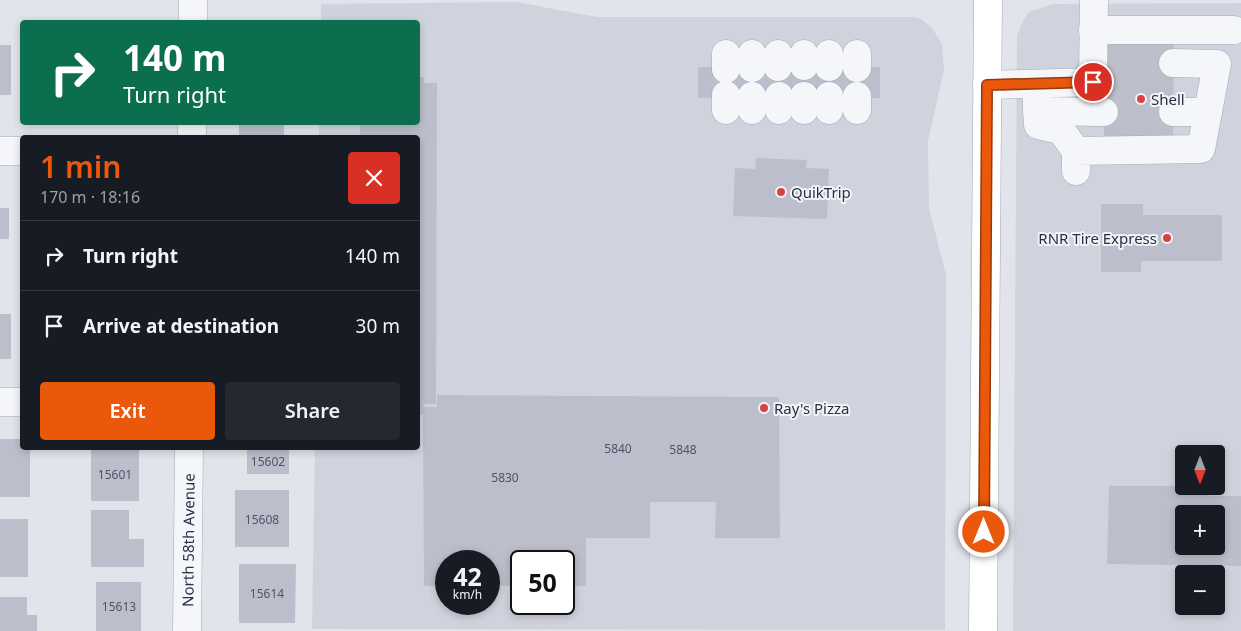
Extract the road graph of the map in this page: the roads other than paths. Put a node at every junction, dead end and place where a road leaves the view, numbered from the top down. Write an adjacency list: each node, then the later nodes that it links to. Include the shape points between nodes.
1 (193, 0): 4 (street)
2 (988, 0): 9 (main road)
3 (1094, 0): 5 (street)
4 (193, 20)
5 (1093, 30): 6 (street); 8 (street, via 1099,62 1093,82)
6 (1234, 30)
7 (1173, 63): 13 (street, via 1217,64)
8 (1036, 84): 9 (street); 10 (street)
9 (987, 85): 20 (main road)
10 (1037, 111): 11 (street); 13 (street, via 1038,125 1061,130 1076,161 1200,149)
11 (1104, 112)
12 (1173, 112): 13 (street)
13 (1208, 112)
14 (0, 151): 15 (street)
15 (20, 151)
16 (0, 402): 17 (street)
17 (20, 402)
18 (189, 450): 19 (street, North 58th Avenue)
19 (187, 631)
20 (983, 631)

